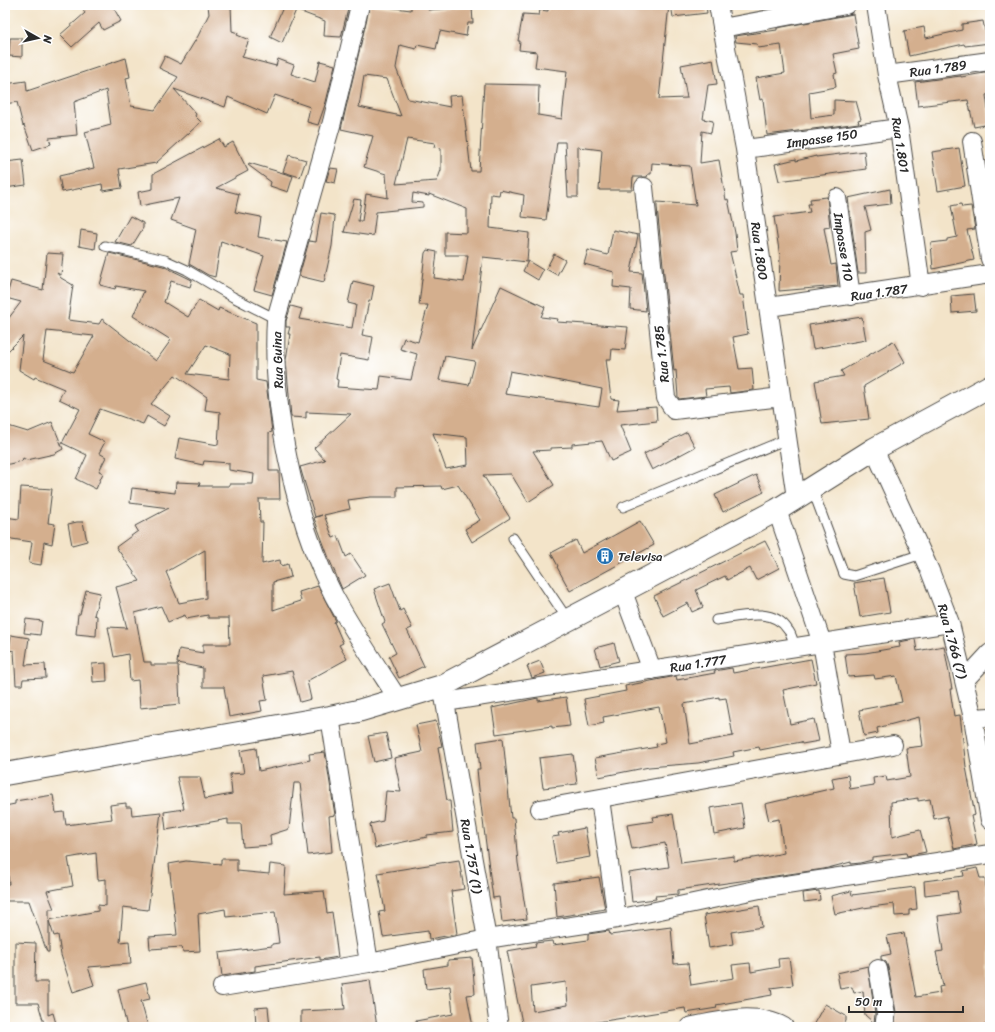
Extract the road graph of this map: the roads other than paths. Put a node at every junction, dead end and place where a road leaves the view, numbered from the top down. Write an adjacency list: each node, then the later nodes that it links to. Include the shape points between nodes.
1 (360, 5): 19 (street, Rua Guina, via 332,122)
2 (718, 5): 5 (street, Rua 1.800)
3 (846, 5): 5 (street)
4 (876, 5): 7 (street, Rua 1.801)
5 (722, 28): 10 (street, Rua 1.800)
6 (990, 61): 7 (street, Rua 1.789)
7 (887, 75): 8 (street, Rua 1.801)
8 (899, 128): 10 (street, Impasse 150); 16 (street, Rua 1.801)
9 (972, 141): 14 (street)
10 (745, 149): 18 (street, Rua 1.800)
11 (644, 187): 21 (street, Rua 1.785, via 666,398 674,410)
12 (837, 198): 17 (street, Impasse 110)
13 (105, 246): 19 (lane, via 165,260)
14 (990, 259)
15 (990, 274): 16 (street, Rua 1.787)
16 (921, 286): 17 (street, Rua 1.787)
17 (852, 296): 18 (street, Rua 1.787)
18 (769, 307): 21 (street, Rua 1.800)
19 (276, 319): 39 (street, Rua Guina, via 280,412 293,479 312,544 334,595)
20 (990, 386): 23 (street)
21 (781, 397): 22 (street, Rua 1.800)
22 (787, 440): 24 (street, Rua 1.800); 25 (lane)
23 (874, 450): 24 (street); 28 (street, Rua 1.766 (7))
24 (804, 493): 26 (street); 28 (lane, via 844,574 854,576)
25 (623, 507)
26 (777, 510): 29 (street); 33 (street)
27 (513, 538): 30 (lane)
28 (922, 554): 32 (street, Rua 1.766 (7))
29 (623, 592): 30 (street); 36 (street)
30 (568, 620): 38 (street)
31 (716, 620): 34 (lane, via 760,614 773,618 789,630)
32 (950, 623): 33 (street, Rua 1.777); 37 (street, Rua 1.766 (7))
33 (822, 643): 34 (street, Rua 1.777); 43 (street)
34 (795, 647): 36 (street, Rua 1.777)
35 (990, 653): 37 (street)
36 (652, 670): 38 (street, Rua 1.777)
37 (965, 680): 41 (street, Rua 1.766 (7))
38 (443, 694): 39 (street); 50 (street, Rua 1.757 (1))
39 (398, 699): 40 (street)
40 (330, 717): 44 (street); 51 (street)
41 (982, 718): 47 (street, Rua 1.766 (7))
42 (893, 745): 43 (street)
43 (841, 753): 45 (street)
44 (5, 774)
45 (600, 799): 46 (street); 49 (street)
46 (540, 809)
47 (990, 820)
48 (990, 854): 49 (street, via 760,889)
49 (617, 919): 50 (street)
50 (487, 939): 51 (street); 54 (street, Rua 1.757 (1))
51 (369, 964): 53 (street)
52 (878, 969): 57 (street, via 886,1014)
53 (222, 987)
54 (499, 1027)
55 (689, 1027): 56 (street, via 725,1020 759,1018)
56 (784, 1027)
57 (884, 1027)

